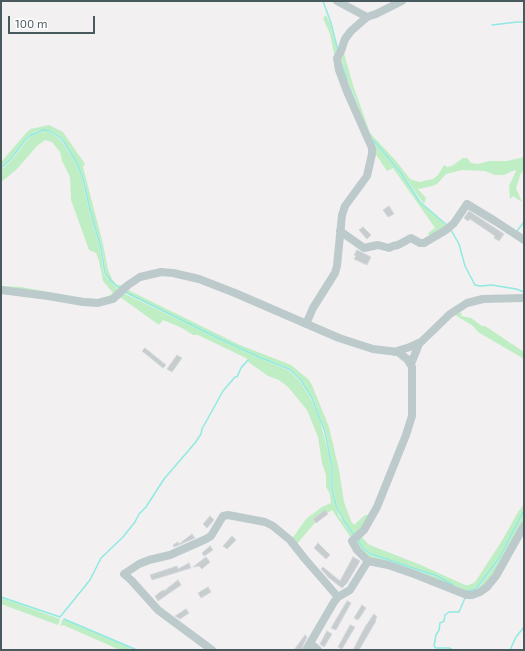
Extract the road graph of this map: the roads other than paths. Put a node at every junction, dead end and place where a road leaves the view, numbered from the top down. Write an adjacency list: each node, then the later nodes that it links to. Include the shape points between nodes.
1 (337, 1): 3 (street)
2 (402, 1): 3 (street)
3 (366, 17): 4 (street, via 345,39 337,58 348,94 372,148 367,176 345,206)
4 (340, 231): 5 (street, via 364,248 378,245 389,248 411,238 424,243 454,223 467,204); 8 (street, via 335,274)
5 (524, 240)
6 (1, 290): 8 (street, via 91,303 110,300 136,279 144,276 161,272 173,273 199,279)
7 (524, 298): 9 (street, via 483,299 467,303 450,314)
8 (306, 324): 10 (street, via 357,344)
9 (423, 340): 10 (street); 11 (street, via 416,349)
10 (394, 352): 11 (street, via 405,356)
11 (411, 364): 13 (street, via 413,408 410,424 377,507 368,523 352,541)
12 (524, 526): 13 (street, via 496,576 487,587 472,594 467,595 388,565)
13 (368, 561): 14 (street, via 350,590)
14 (338, 597): 15 (street); 16 (street, via 290,540 273,526 265,522 223,516 211,536 206,539 170,555 139,564 124,574 158,610)
15 (308, 647): 17 (street)
16 (212, 650)
17 (318, 650)

